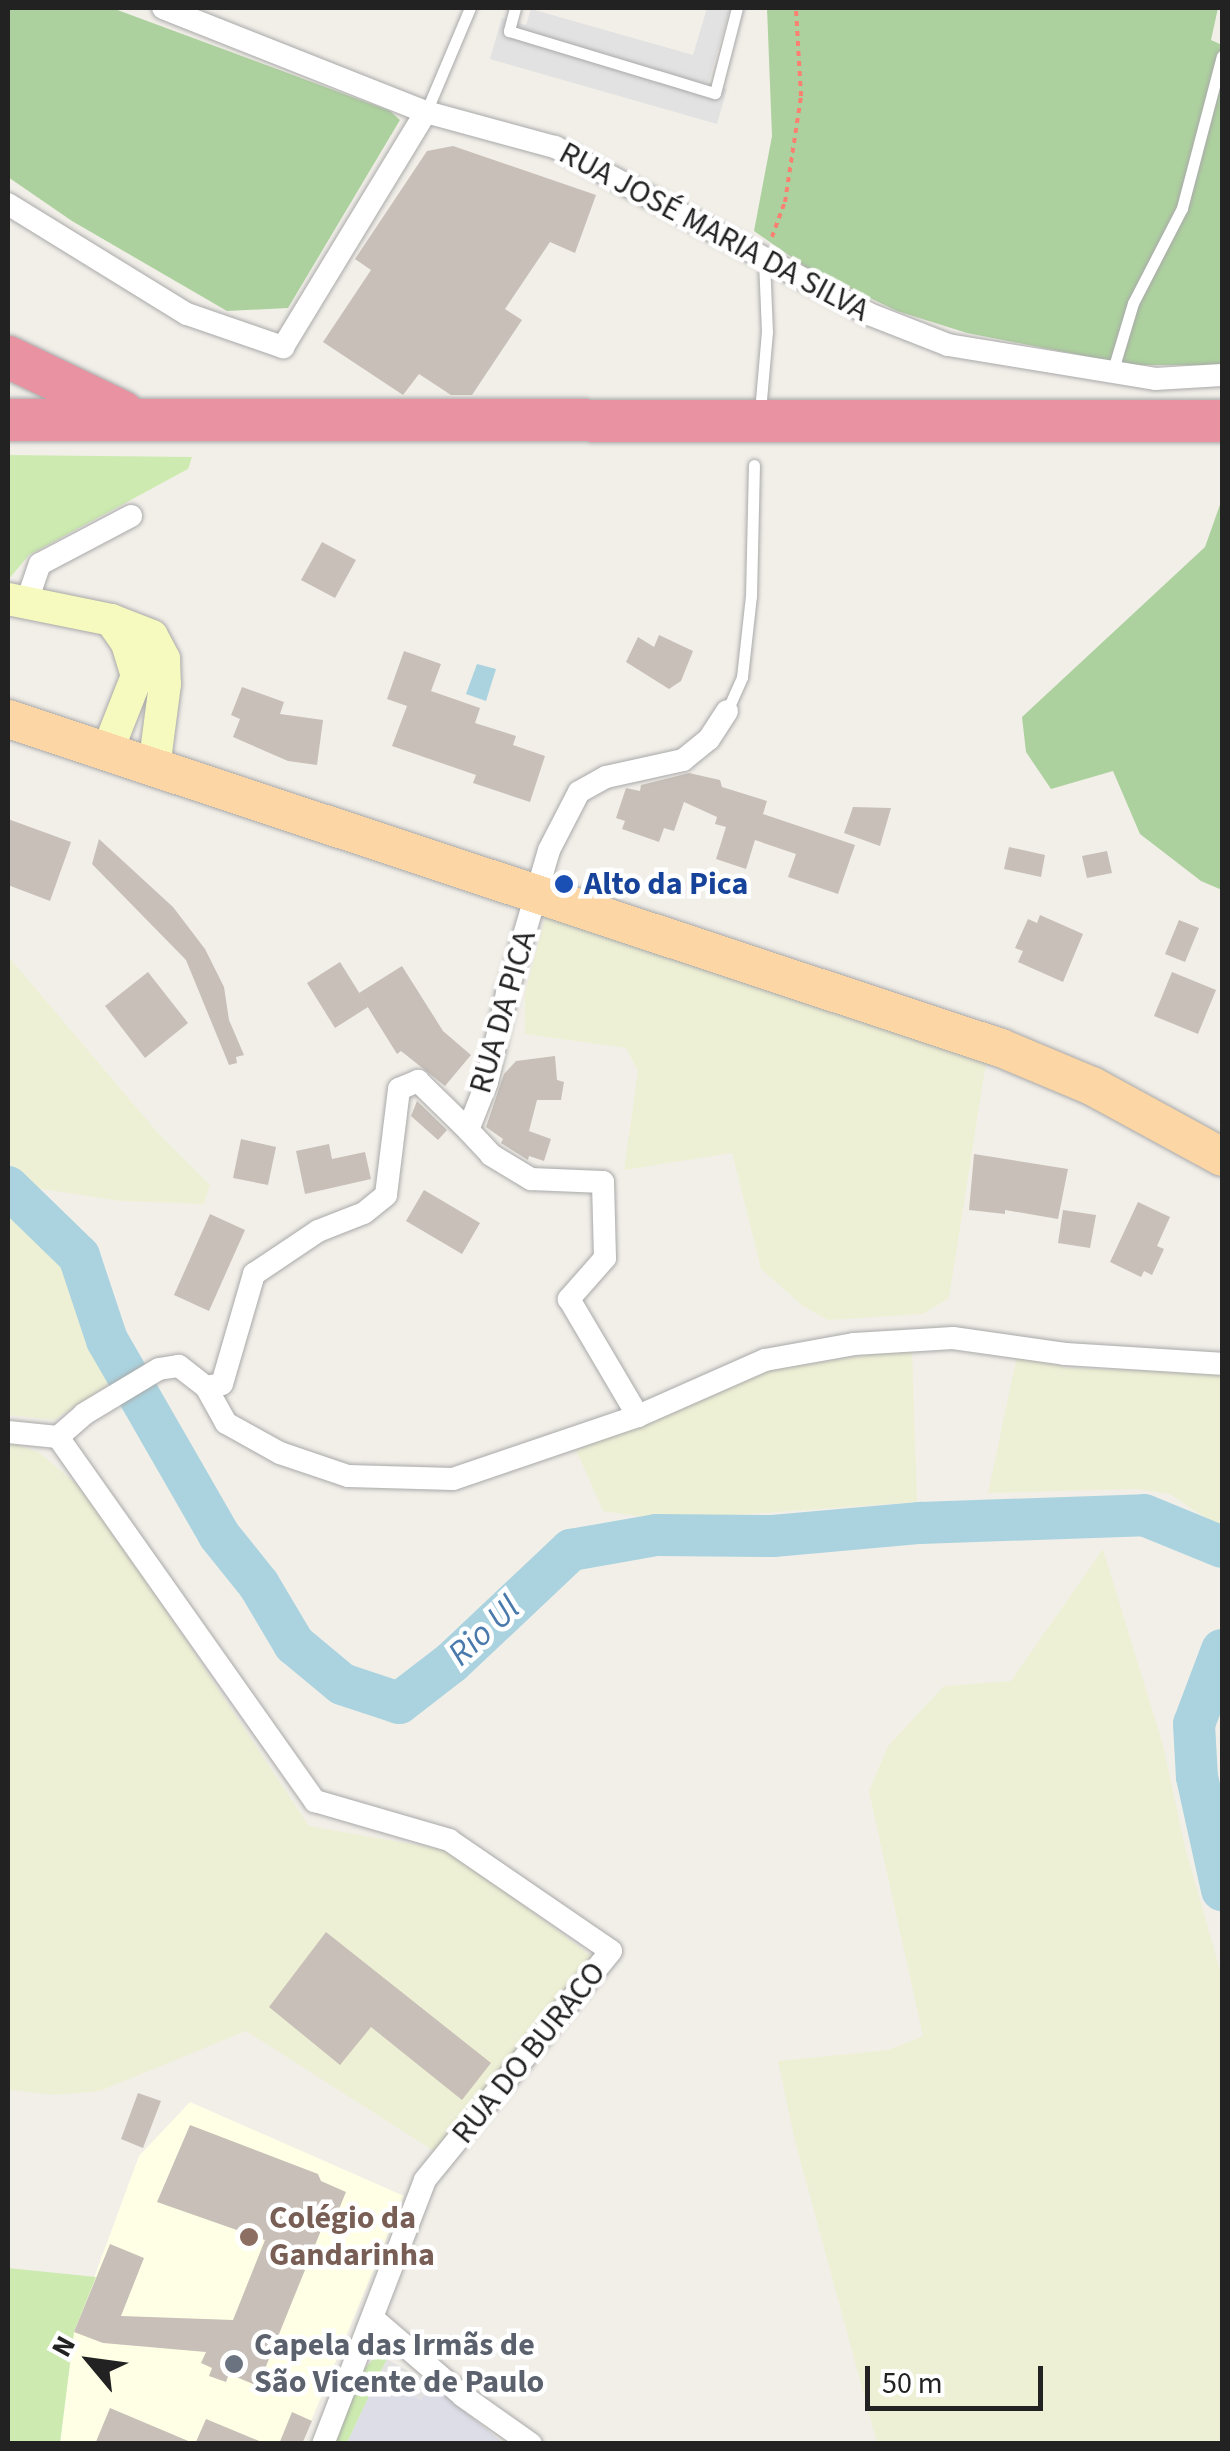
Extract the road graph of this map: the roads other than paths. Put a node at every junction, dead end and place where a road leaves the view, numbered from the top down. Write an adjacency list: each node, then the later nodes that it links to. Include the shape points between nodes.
1 (163, 8): 6 (street, RUA JOSÉ MARIA DA SILVA)
2 (470, 8): 6 (lane)
3 (516, 8): 4 (lane, via 509,31 715,93)
4 (736, 8)
5 (1222, 56): 10 (lane, via 1182,208 1133,304)
6 (426, 112): 7 (street, via 283,348 187,314); 8 (street, RUA JOSÉ MARIA DA SILVA, via 556,147)
7 (8, 204)
8 (764, 256): 10 (street, RUA JOSÉ MARIA DA SILVA, via 868,314 948,345); 12 (lane)
9 (8, 357): 14 (highway)
10 (1112, 373): 11 (street, RUA JOSÉ MARIA DA SILVA)
11 (1222, 375)
12 (761, 400)
13 (8, 420): 14 (highway)
14 (148, 420): 15 (highway)
15 (1222, 421)
16 (8, 439): 17 (highway)
17 (1222, 440)
18 (754, 465): 22 (lane, via 751,596 742,676)
19 (132, 516): 20 (street, via 40,564)
20 (17, 600): 21 (street)
21 (111, 620): 24 (street, via 137,676); 25 (street, via 152,636 164,659)
22 (727, 711): 26 (street, RUA DA PICA, via 684,760 606,777 579,792)
23 (8, 719): 24 (main road)
24 (107, 752): 25 (main road)
25 (154, 768): 26 (main road)
26 (536, 891): 27 (street, RUA DA PICA, via 487,1082); 28 (main road, via 1001,1048 1092,1086)
27 (468, 1130): 30 (street, RUA DA PICA, via 418,1081 399,1089 386,1196 254,1274 222,1384); 31 (street, via 491,1155 532,1180 602,1182 605,1258 569,1299)
28 (1222, 1157)
29 (1222, 1364): 31 (street, via 1065,1354 953,1338 854,1344 765,1360)
30 (206, 1387): 31 (street, via 226,1423 280,1453 348,1476 453,1478); 33 (street, via 179,1366 159,1370)
31 (638, 1416)
32 (8, 1432): 33 (street)
33 (58, 1437): 34 (street, RUA DO BURACO, via 315,1801 449,1840 611,1951 425,2180)
34 (374, 2320): 35 (street); 36 (street, via 462,2396)
35 (323, 2444)
36 (531, 2444)

